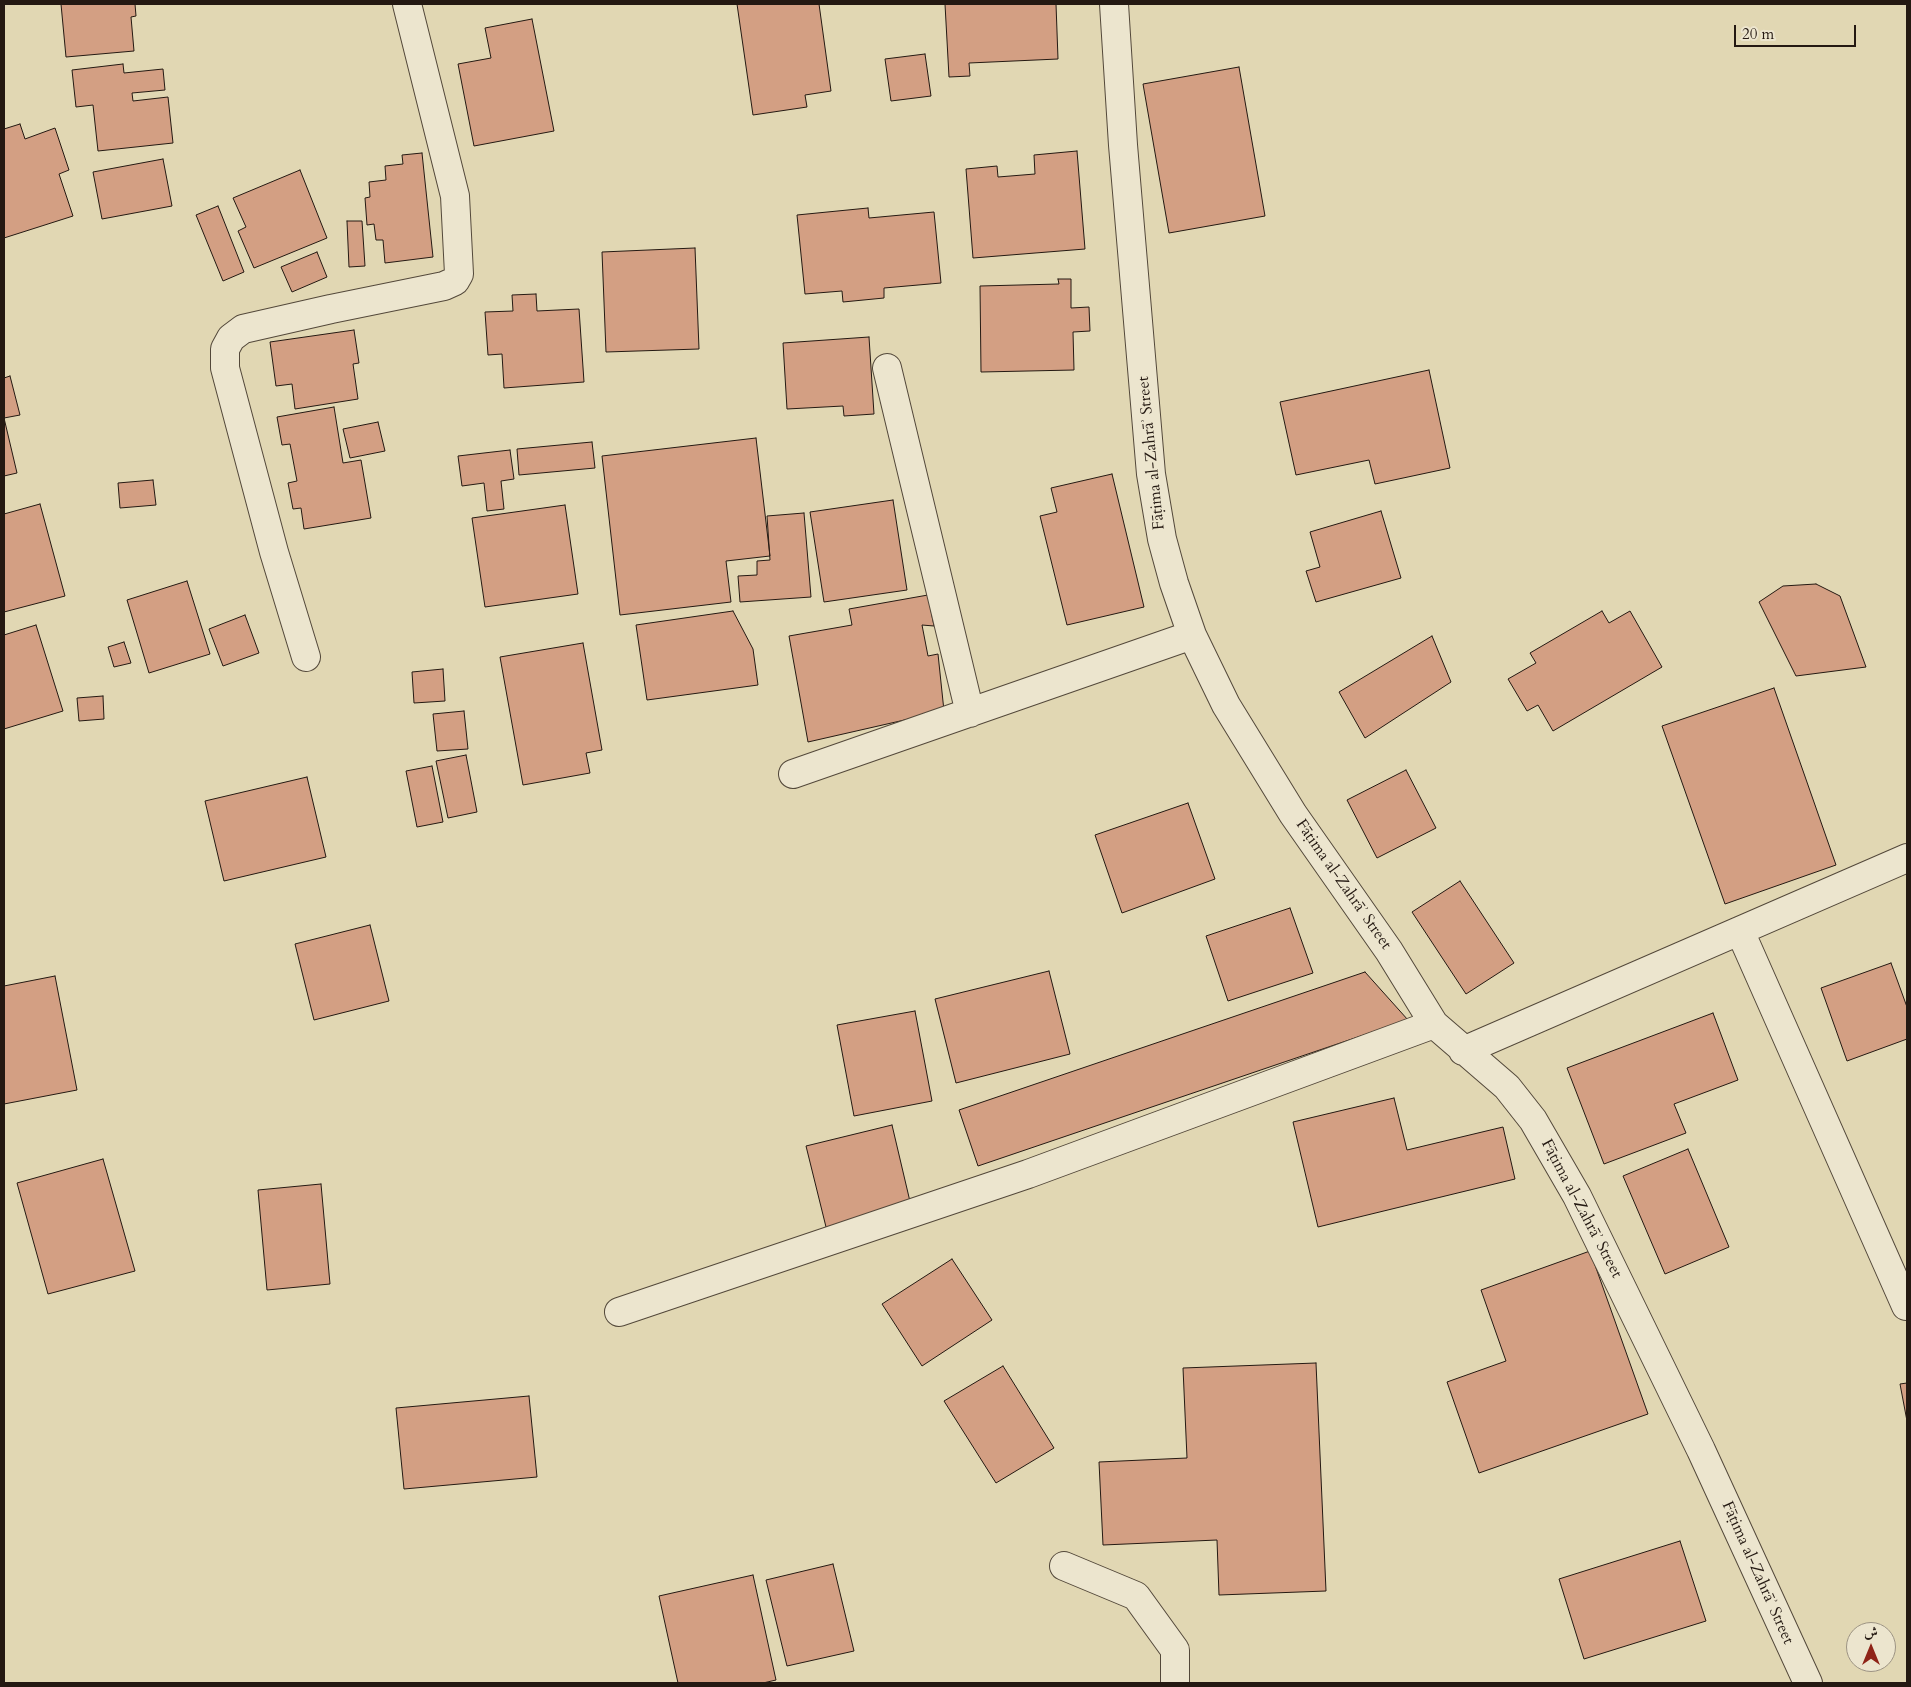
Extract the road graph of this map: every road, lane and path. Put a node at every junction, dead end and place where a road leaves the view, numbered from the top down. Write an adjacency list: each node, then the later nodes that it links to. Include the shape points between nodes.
1 (407, 4): 5 (street, via 455,196 459,274 455,281 444,286 243,329 231,338 225,349 227,377)
2 (1114, 4): 4 (street, Fāṭima al-Zahrāʾ Street, via 1151,474 1162,539)
3 (887, 368): 6 (street)
4 (1192, 635): 6 (street); 10 (street, Fāṭima al-Zahrāʾ Street, via 1226,705 1288,806 1390,951)
5 (306, 657)
6 (970, 713): 7 (street)
7 (793, 774)
8 (1907, 858): 9 (street)
9 (1740, 931): 11 (street); 12 (street)
10 (1434, 1024): 11 (street, Fāṭima al-Zahrāʾ Street); 13 (street, via 1028,1174)
11 (1463, 1051): 16 (street, Fāṭima al-Zahrāʾ Street, via 1507,1087 1533,1120 1577,1196 1701,1450)
12 (1906, 1306)
13 (619, 1312)
14 (1064, 1566): 15 (street, via 1136,1596 1176,1650)
15 (1175, 1683)
16 (1808, 1683)

